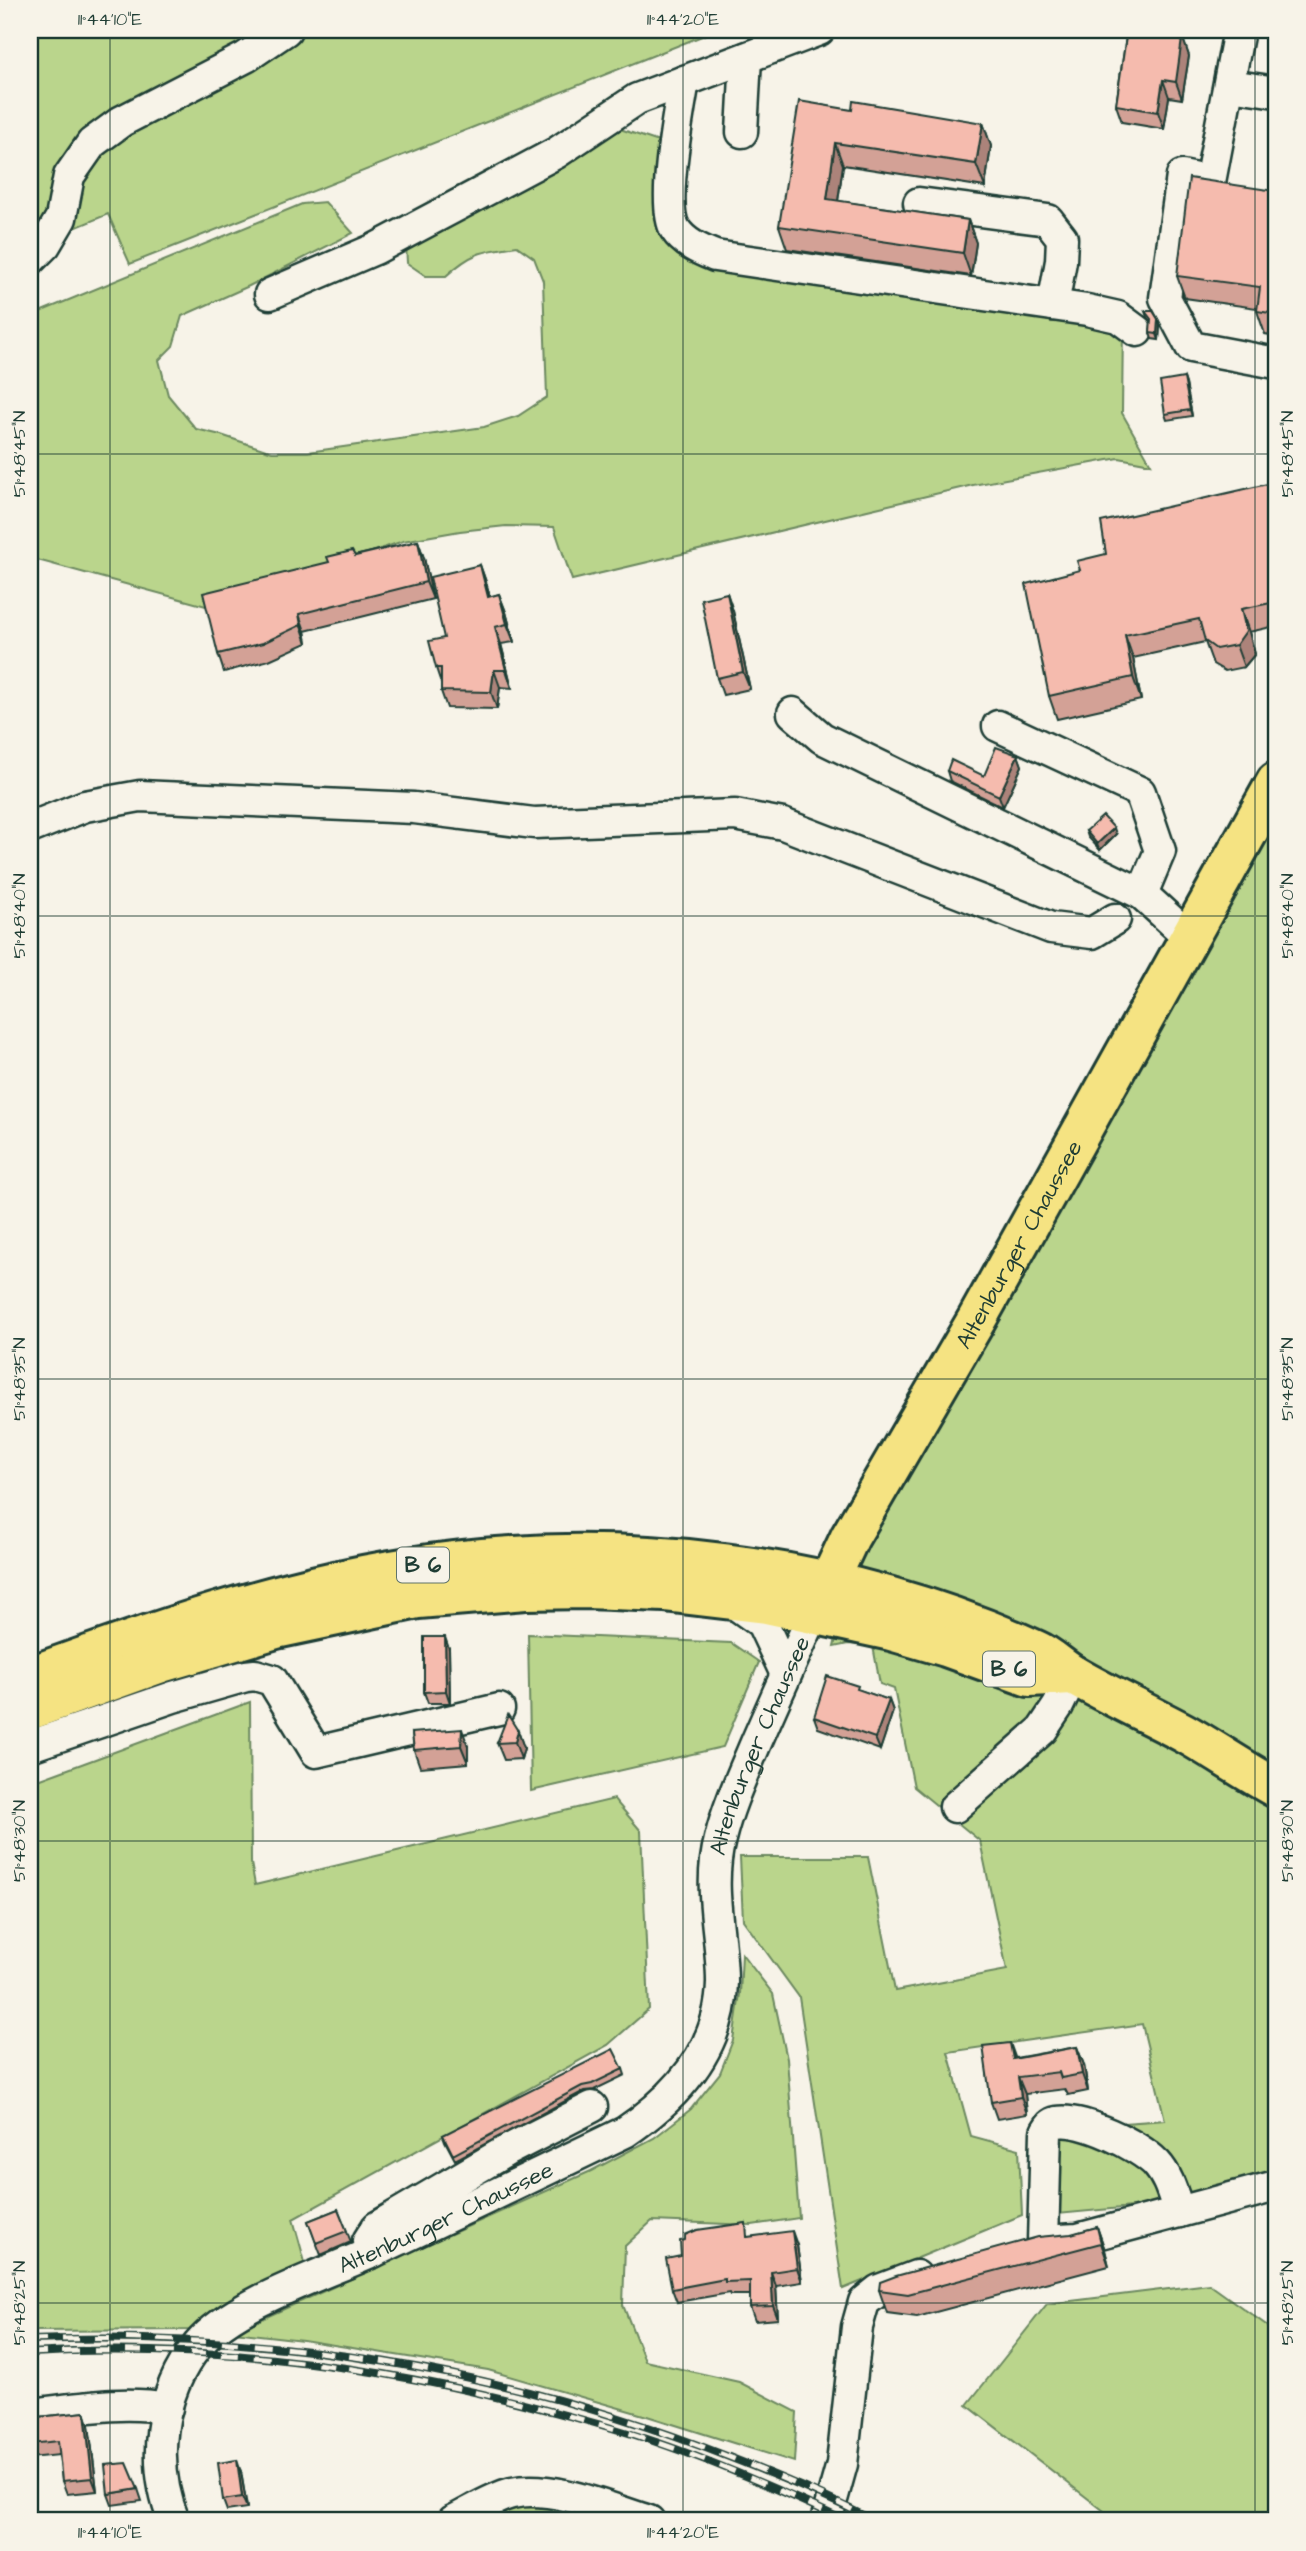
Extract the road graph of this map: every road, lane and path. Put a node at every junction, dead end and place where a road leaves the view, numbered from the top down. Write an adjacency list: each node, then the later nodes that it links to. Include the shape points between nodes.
1 (286, 30): 10 (street, via 246,57 122,121 92,143 69,176 61,218)
2 (819, 30): 4 (street)
3 (1239, 30): 6 (street)
4 (746, 58): 5 (street); 8 (street)
5 (684, 82): 11 (street, via 637,99 556,153 375,248); 12 (street, via 670,197 674,228 692,246 715,256)
6 (1230, 85): 7 (street); 14 (street, via 1210,182 1182,176 1165,298 1191,347)
7 (1276, 92)
8 (742, 132)
9 (919, 203): 12 (street, via 1048,220 1062,238)
10 (30, 260)
11 (270, 294)
12 (1053, 305): 13 (street, via 1118,317)
13 (1137, 331)
14 (1276, 363)
15 (793, 713): 19 (street, via 822,738)
16 (998, 726): 19 (street, via 1140,792 1160,851)
17 (1276, 782): 21 (main road, Altenburger Chaussee)
18 (30, 828): 20 (street, via 85,806 140,796 414,808 534,823 735,815 783,824 1051,928 1092,933)
19 (1142, 894): 21 (street)
20 (1115, 919)
21 (1189, 937): 23 (main road, Altenburger Chaussee, via 855,1528)
22 (726, 1598): 23 (main road, B 6); 24 (street, B 6, via 762,1623); 28 (main road, B 6, via 587,1589 418,1599 238,1639)
23 (821, 1598): 24 (street, Altenburger Chaussee); 25 (main road, B 6, via 962,1619 1041,1651); 26 (main road, B 6, via 753,1566 665,1556 555,1554 455,1560 378,1572 282,1595 192,1620)
24 (786, 1674): 35 (street, Altenburger Chaussee, via 739,1781 719,1841 713,1891 722,1982 714,2030 694,2070 654,2113 625,2132)
25 (1073, 1675): 30 (main road, B 6); 31 (street, via 1042,1730)
26 (30, 1676)
27 (499, 1709): 29 (street, via 316,1752 272,1679 255,1675 173,1697)
28 (30, 1710)
29 (30, 1746)
30 (1276, 1788)
31 (956, 1807)
32 (592, 2107): 35 (street, via 377,2227 368,2241)
33 (1276, 2186): 34 (street)
34 (1179, 2212): 34 (street, via 1078,2239 1030,2246 1049,2125 1088,2126 1149,2157 1164,2173)
35 (373, 2252): 37 (street, Altenburger Chaussee, via 227,2320 187,2361)
36 (937, 2271): 42 (street, via 898,2281 864,2302 857,2327 842,2464)
37 (167, 2408): 38 (street, via 117,2404); 39 (street, Altenburger Chaussee, via 161,2474)
38 (30, 2414)
39 (174, 2521)
40 (453, 2521): 41 (street, via 510,2494 527,2491 556,2493)
41 (649, 2521)
42 (826, 2521)

